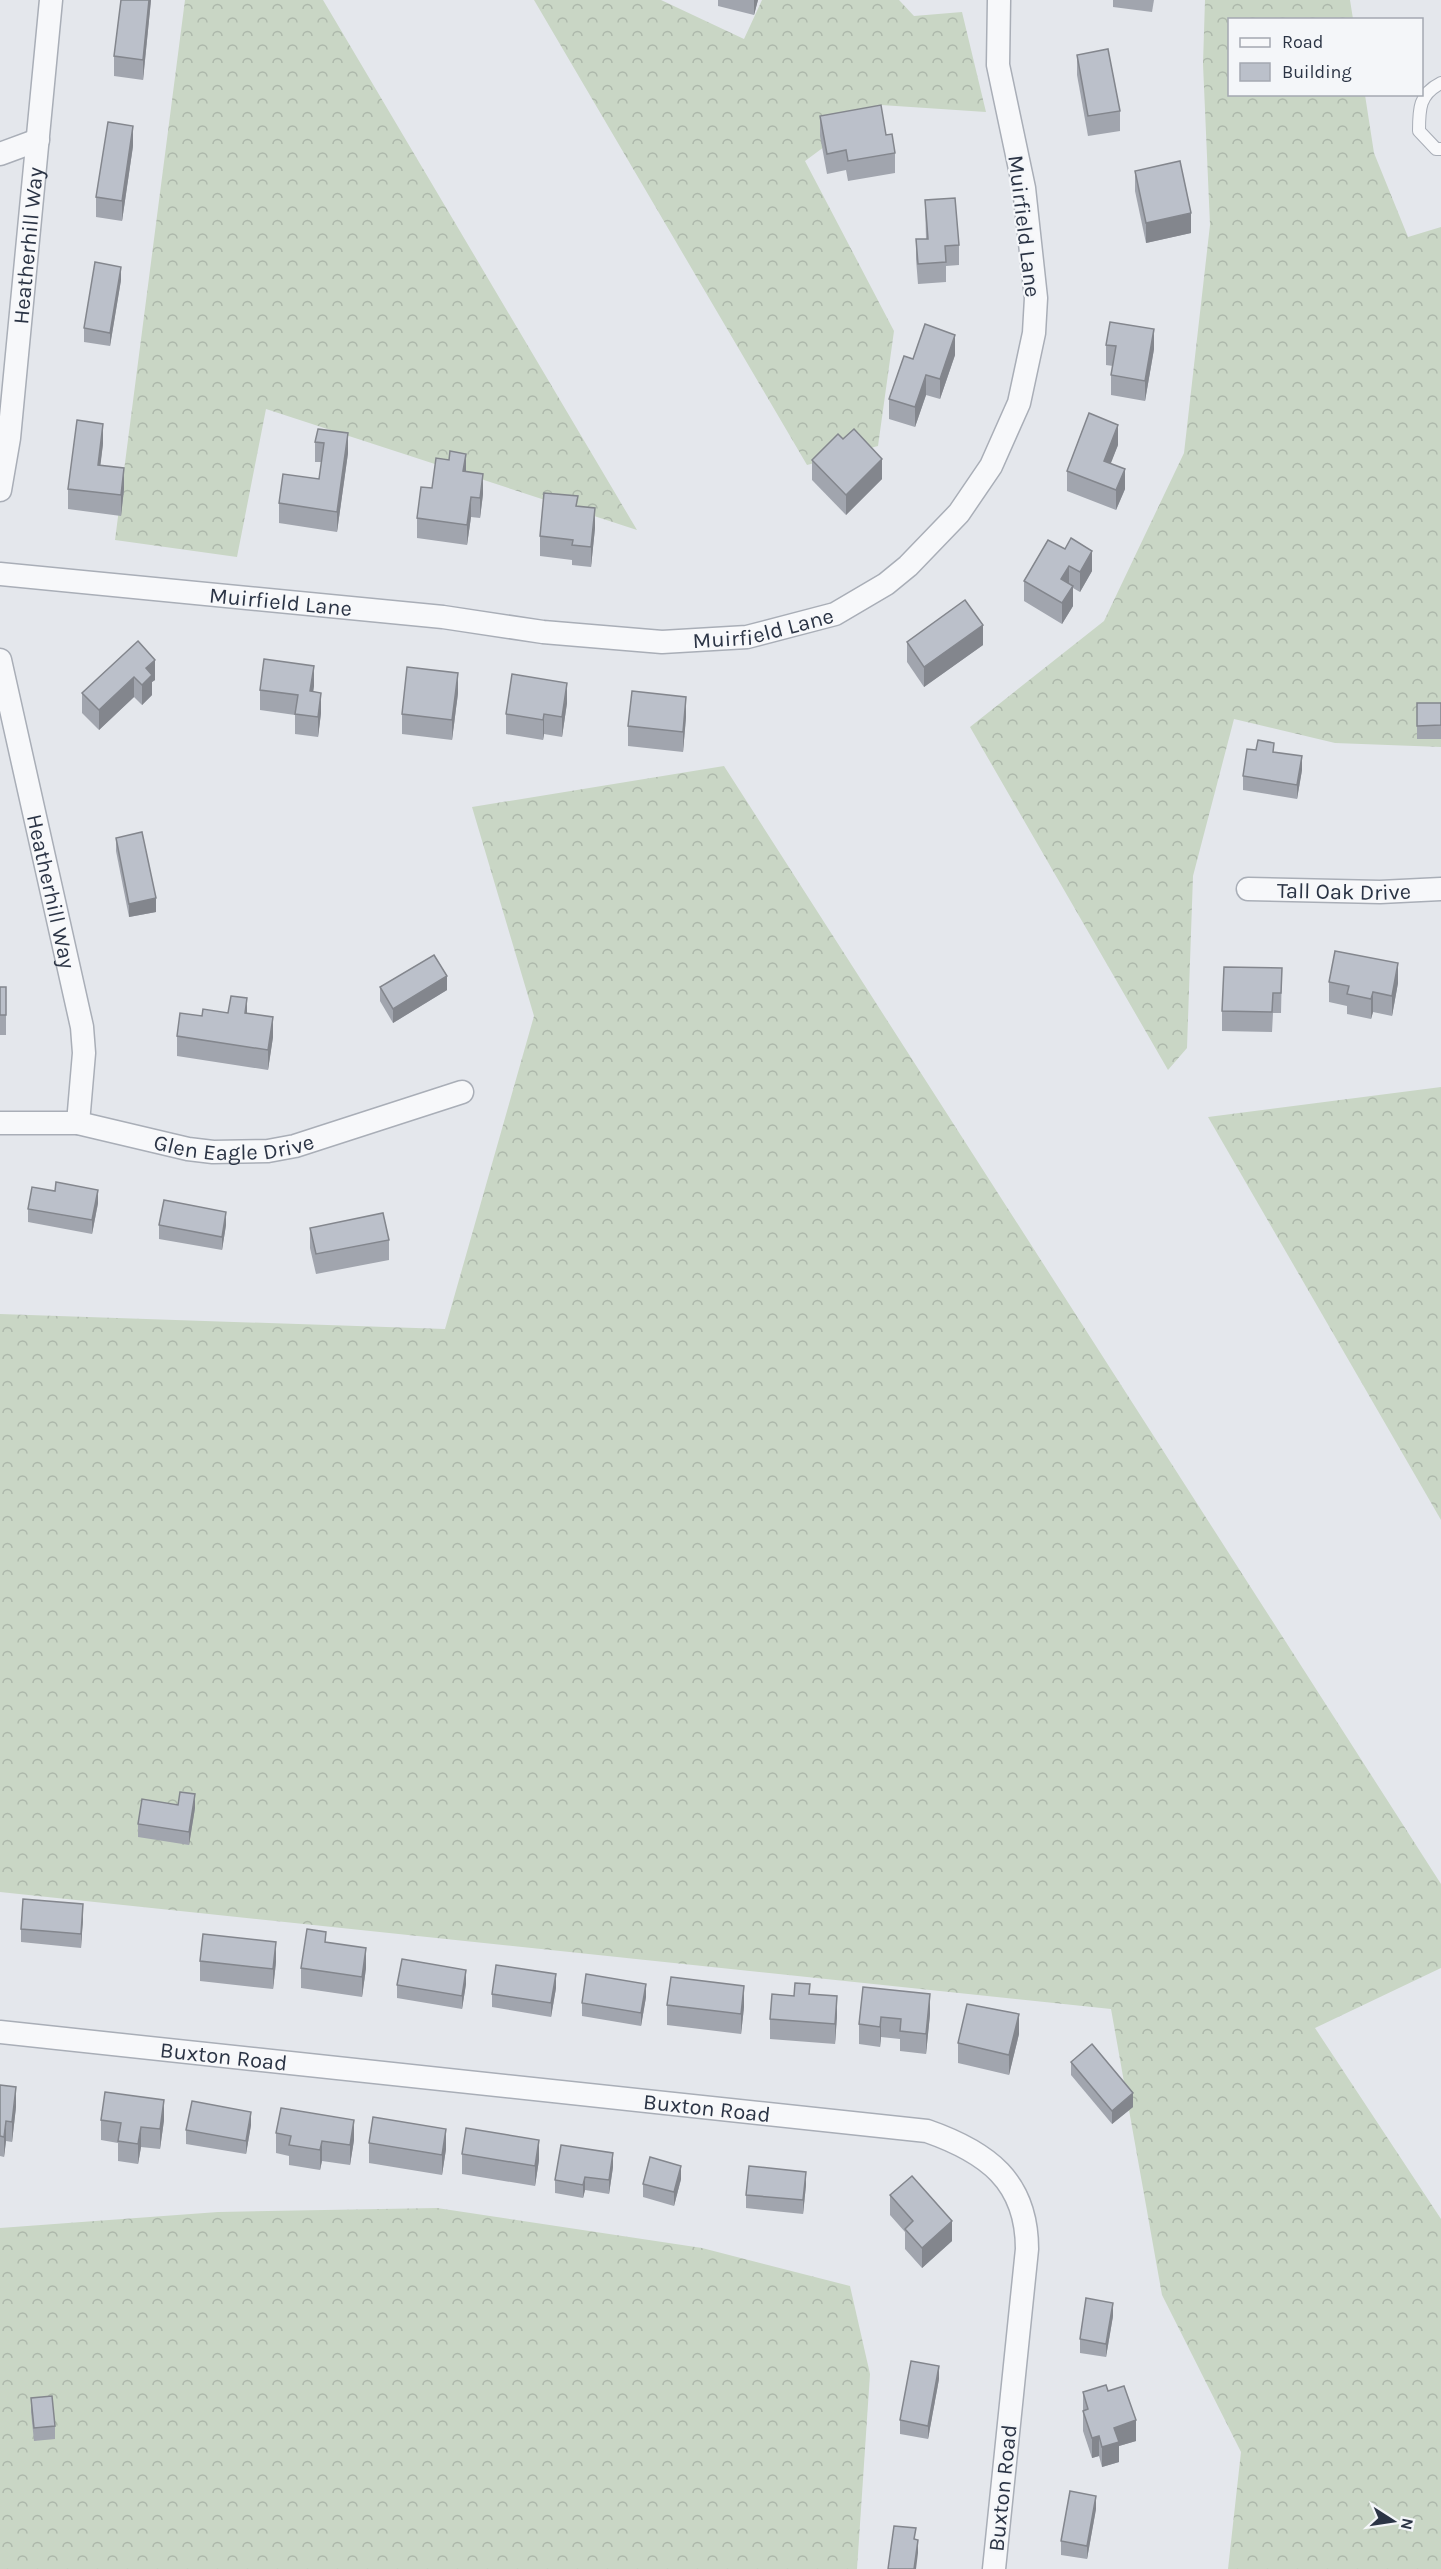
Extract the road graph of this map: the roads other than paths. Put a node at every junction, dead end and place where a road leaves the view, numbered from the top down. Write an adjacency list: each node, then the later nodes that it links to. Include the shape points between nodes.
1 (51, 0): 4 (street, Heatherhill Way)
2 (999, 0): 8 (street, Muirfield Lane, via 998,65 1024,188 1036,298 1034,333 1019,403 991,466 959,513 886,584 835,614 747,637 662,642)
3 (1441, 83): 5 (lane, via 1432,87 1419,104 1419,131 1436,149)
4 (38, 140): 6 (street); 7 (street, Heatherhill Way, via 9,438)
5 (1441, 149)
6 (0, 154)
7 (0, 490)
8 (0, 574)
9 (0, 660): 14 (street, Heatherhill Way, via 82,1027 84,1053)
10 (1248, 889): 11 (street, Tall Oak Drive)
11 (1441, 889)
12 (462, 1092): 14 (street, Glen Eagle Drive, via 295,1146 268,1151 188,1149)
13 (0, 1123): 14 (street, Glen Eagle Drive)
14 (78, 1123)
15 (0, 2032): 16 (street, Buxton Road, via 915,2130 959,2142 983,2156 1007,2179 1021,2204 1027,2226)
16 (994, 2569)

